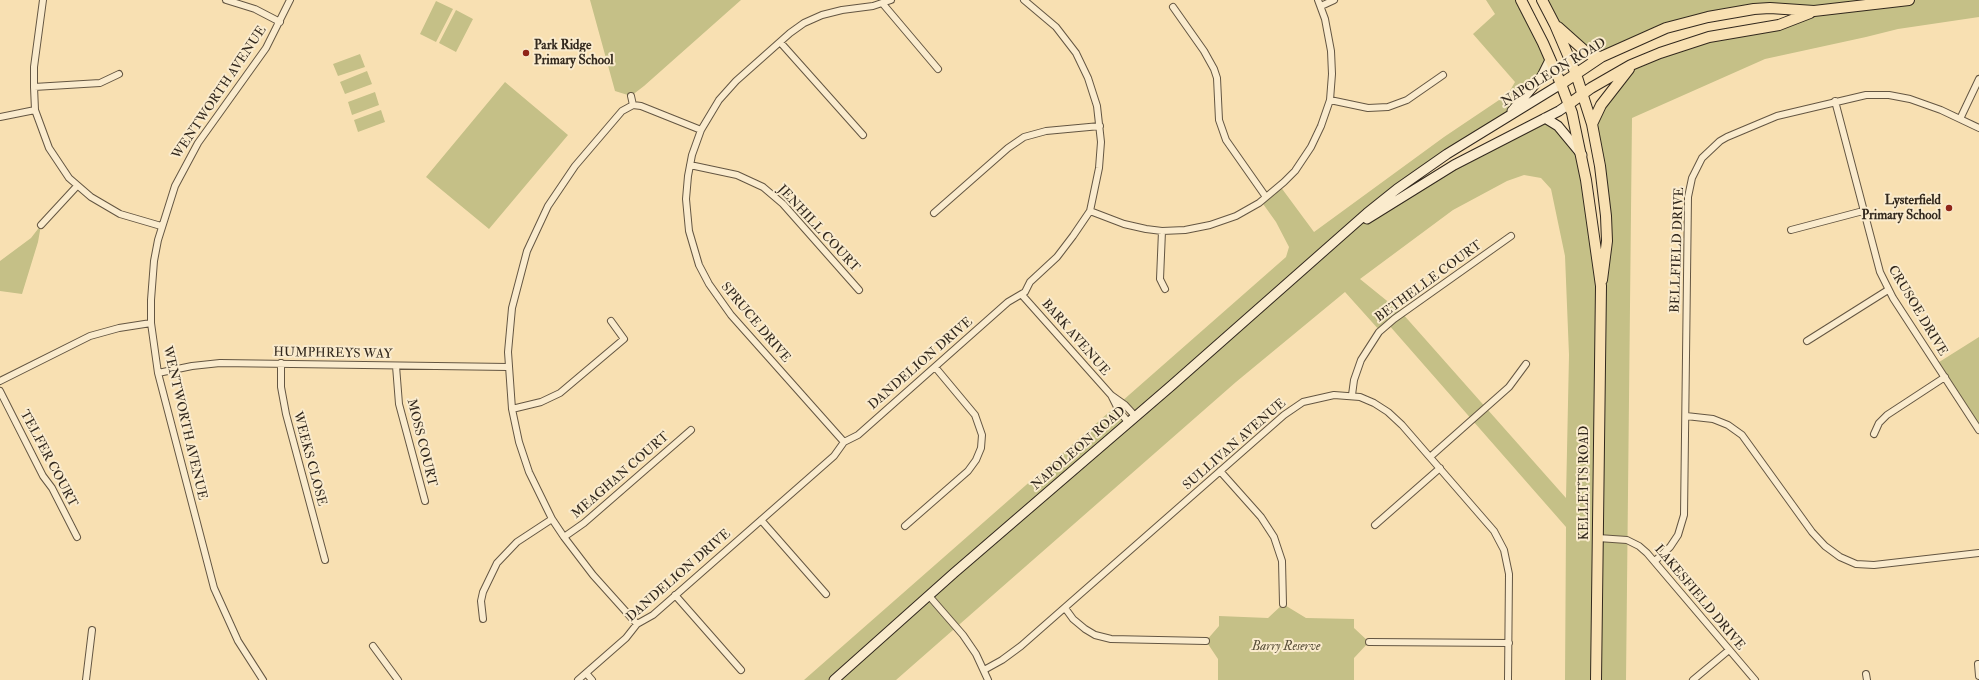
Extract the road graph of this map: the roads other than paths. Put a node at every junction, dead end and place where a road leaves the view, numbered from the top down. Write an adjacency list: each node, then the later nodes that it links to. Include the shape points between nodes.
1 (44, 0): 26 (street, via 34,67)
2 (226, 0): 14 (street, via 255,9)
3 (290, 0): 14 (street, WENTWORTH AVENUE)
4 (891, 0): 11 (street, SPRUCE DRIVE)
5 (1024, 0): 39 (street, DANDELION DRIVE, via 1056,27 1076,54 1093,91)
6 (1334, 0): 10 (street)
7 (1520, 0): 18 (main road, KELLETTS ROAD, via 1536,27)
8 (1542, 0): 15 (main road, KELLETTS ROAD)
9 (1909, 0): 13 (main road, NAPOLEON ROAD)
10 (1319, 3): 29 (street, via 1328,29 1331,51)
11 (883, 4): 16 (street, SPRUCE DRIVE, via 822,15 798,28); 20 (street)
12 (1173, 7): 46 (street, via 1214,69 1217,78 1219,120 1226,140)
13 (1814, 11): 17 (main road, NAPOLEON ROAD, via 1770,8 1708,16 1666,28); 19 (main road, NAPOLEON ROAD, via 1779,25 1684,44)
14 (280, 22): 51 (street, WENTWORTH AVENUE, via 255,64 195,148 175,186)
15 (1555, 25): 17 (main road, via 1586,52); 22 (main road, KELLETTS ROAD)
16 (780, 42): 41 (street, SPRUCE DRIVE, via 725,93); 42 (street)
17 (1601, 57): 22 (main road, NAPOLEON ROAD)
18 (1550, 60): 25 (main road, KELLETTS ROAD); 35 (main road, via 1542,76)
19 (1631, 65): 27 (main road, NAPOLEON ROAD); 38 (main road, via 1602,105)
20 (938, 69)
21 (119, 74): 26 (street, via 100,83)
22 (1576, 74): 25 (main road, NAPOLEON ROAD); 27 (main road, KELLETTS ROAD)
23 (1443, 75): 29 (street, via 1407,100 1388,107 1368,108)
24 (1979, 79): 37 (street)
25 (1562, 84): 31 (main road, KELLETTS ROAD); 35 (main road, NAPOLEON ROAD)
26 (34, 87): 33 (street)
27 (1583, 94): 31 (main road, NAPOLEON ROAD); 38 (main road, KELLETTS ROAD)
28 (631, 96): 32 (street)
29 (1330, 100): 46 (street, via 1321,126 1306,155 1290,177)
30 (1836, 101): 37 (street, BELLFIELD DRIVE, via 1866,95 1896,96 1923,103); 48 (street, CRUSOE DRIVE); 75 (street, BELLFIELD DRIVE, via 1788,113 1727,137 1708,151 1694,171 1688,197)
31 (1569, 104): 36 (main road, NAPOLEON ROAD); 43 (main road, KELLETTS ROAD)
32 (633, 105): 41 (street, via 648,108); 68 (street, via 622,111 575,166 538,225 527,251 514,296 508,341)
33 (35, 110): 34 (street); 45 (street, via 41,131 52,153)
34 (0, 117)
35 (1507, 117): 55 (main road, NAPOLEON ROAD, via 1397,189)
36 (1545, 118): 43 (main road, via 1558,126); 55 (main road, NAPOLEON ROAD, via 1454,165)
37 (1960, 119): 40 (street, BELLFIELD DRIVE)
38 (1592, 124): 56 (main road, KELLETTS ROAD, via 1606,216 1607,241)
39 (1100, 126): 47 (street, DANDELION DRIVE, via 1101,156); 49 (street, via 1046,131 1024,137 999,155)
40 (1979, 128)
41 (701, 130): 44 (street, SPRUCE DRIVE)
42 (862, 135)
43 (1582, 155): 56 (main road, KELLETTS ROAD)
44 (690, 165): 58 (street, JENHILL COURT, via 738,176 763,188 783,204); 80 (street, SPRUCE DRIVE, via 686,199 689,231 699,265 709,284 731,315)
45 (77, 186): 50 (street); 51 (street, via 99,203 120,214)
46 (1266, 197): 53 (street, via 1236,216 1215,224 1185,230)
47 (1090, 211): 53 (street, via 1124,224); 60 (street, DANDELION DRIVE, via 1065,248 1030,282)
48 (1863, 211): 52 (street); 59 (street, CRUSOE DRIVE, via 1876,262)
49 (934, 213)
50 (40, 225)
51 (161, 226): 62 (street, WENTWORTH AVENUE, via 152,280)
52 (1791, 230)
53 (1162, 231): 57 (street, via 1160,278)
54 (1511, 236): 73 (street, BETHELLE COURT, via 1379,332 1360,360)
55 (1341, 237): 76 (main road, NAPOLEON ROAD)
56 (1601, 286): 91 (main road, KELLETTS ROAD)
57 (1165, 289)
58 (859, 290)
59 (1888, 290): 63 (street); 70 (street, CRUSOE DRIVE)
60 (1022, 295): 67 (street, DANDELION DRIVE, via 1008,302); 76 (street, BARK AVENUE, via 1111,395 1125,405)
61 (611, 321): 74 (street, via 624,339 560,393 541,402)
62 (151, 323): 69 (street, WENTWORTH AVENUE); 71 (street, via 90,336)
63 (1808, 341)
64 (281, 363): 66 (street, HUMPHREYS WAY); 69 (street, HUMPHREYS WAY, via 207,364); 93 (street, WEEKS CLOSE, via 281,387 286,414)
65 (1526, 364): 81 (street, via 1509,387)
66 (396, 366): 68 (street, HUMPHREYS WAY); 84 (street, MOSS COURT, via 399,404)
67 (935, 367): 80 (street, DANDELION DRIVE, via 858,435); 88 (street, via 975,415 982,435 981,448 968,471)
68 (508, 368): 74 (street)
69 (158, 373): 114 (street, WENTWORTH AVENUE, via 214,588 238,641)
70 (1945, 377): 78 (street, CRUSOE DRIVE); 79 (street, via 1887,415 1879,423)
71 (0, 382)
72 (0, 391): 89 (street, TELFER COURT)
73 (1352, 396): 81 (street, SULLIVAN AVENUE, via 1374,403 1388,412); 83 (street, SULLIVAN AVENUE, via 1325,396 1296,406)
74 (512, 409): 85 (street, via 529,472)
75 (1686, 416): 92 (street, via 1713,419 1742,435 1812,532 1824,546 1840,557 1856,564 1874,565); 94 (street, BELLFIELD DRIVE, via 1684,515 1678,535)
76 (1133, 420): 97 (main road, NAPOLEON ROAD)
77 (691, 430): 90 (street, MEAGHAN COURT, via 584,523)
78 (1979, 430)
79 (1874, 434)
80 (844, 442): 86 (street, DANDELION DRIVE, via 834,456)
81 (1430, 457): 82 (street, SULLIVAN AVENUE)
82 (1440, 468): 87 (street); 105 (street, SULLIVAN AVENUE, via 1490,526 1504,550 1509,574)
83 (1220, 471): 98 (street, via 1261,516 1274,537 1282,561); 99 (street, SULLIVAN AVENUE)
84 (425, 501)
85 (552, 519): 90 (street); 100 (street, via 517,542 498,564 483,592)
86 (761, 520): 95 (street); 96 (street, DANDELION DRIVE)
87 (1374, 525)
88 (906, 526)
89 (77, 537)
90 (564, 537): 101 (street, via 593,575)
91 (1598, 538): 94 (street, LAKESFIELD DRIVE, via 1627,540 1639,546); 121 (main road, KELLETTS ROAD)
92 (1979, 553)
93 (325, 560)
94 (1655, 561): 107 (street, LAKESFIELD DRIVE)
95 (826, 594)
96 (675, 595): 101 (street, DANDELION DRIVE, via 649,618); 109 (street)
97 (930, 597): 110 (street, via 963,635); 118 (main road, NAPOLEON ROAD)
98 (1283, 604)
99 (1065, 608): 103 (street, via 1085,629 1095,635 1111,639); 110 (street, SULLIVAN AVENUE, via 1011,654)
100 (483, 619)
101 (637, 624): 111 (street, DANDELION DRIVE, via 626,638)
102 (92, 630): 113 (street)
103 (1206, 641)
104 (1369, 642): 105 (street)
105 (1509, 643): 120 (street, SULLIVAN AVENUE)
106 (373, 646): 115 (street)
107 (1729, 650): 122 (street); 123 (street, LAKESFIELD DRIVE)
108 (1978, 664): 112 (street)
109 (741, 670)
110 (984, 670): 119 (street)
111 (586, 673): 116 (street, DANDELION DRIVE); 117 (street)
112 (1979, 676)
113 (86, 680)
114 (264, 680)
115 (398, 680)
116 (578, 680)
117 (592, 680)
118 (834, 680)
119 (988, 680)
120 (1508, 680)
121 (1596, 680)
122 (1693, 680)
123 (1754, 680)

